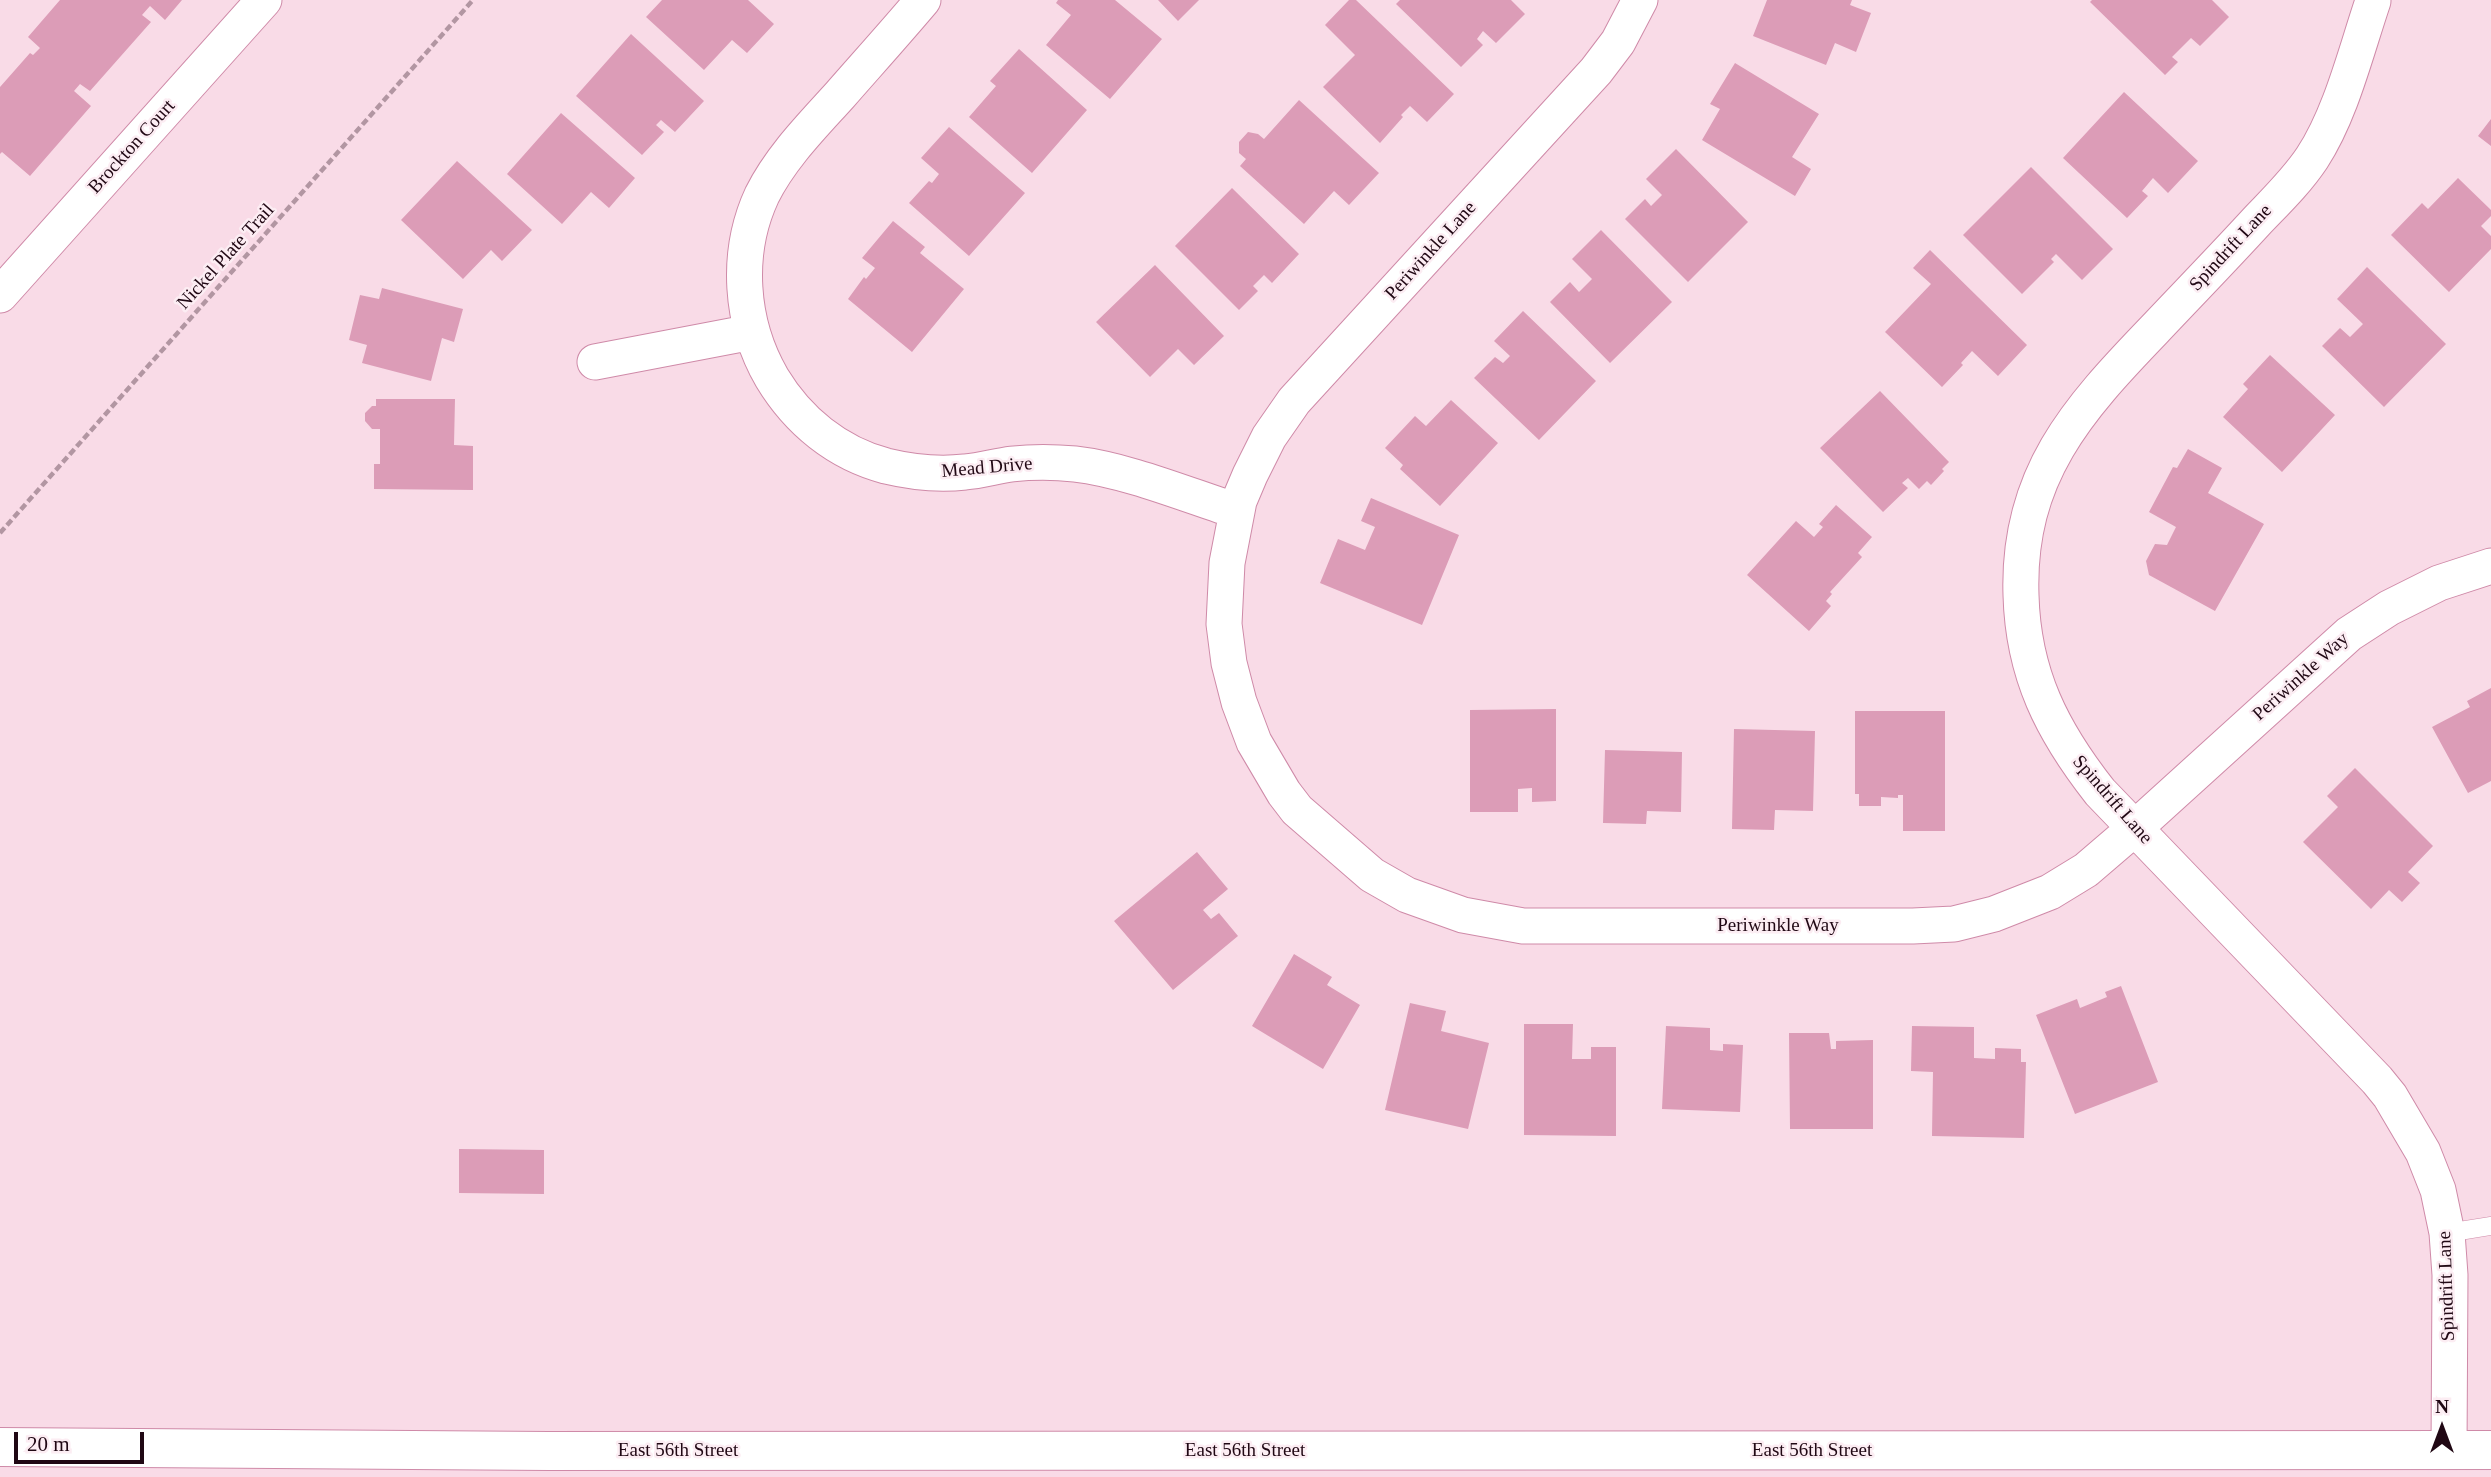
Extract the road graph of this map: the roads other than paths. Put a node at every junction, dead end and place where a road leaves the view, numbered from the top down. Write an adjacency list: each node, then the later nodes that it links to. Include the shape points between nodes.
1 (264, 0): 5 (street, Brockton Court)
2 (923, 0): 6 (street, Mead Drive, via 794,147 762,196 745,263)
3 (1640, 0): 8 (street, Periwinkle Lane, via 1596,71 1294,401 1250,475)
4 (2373, 1): 10 (street, Spindrift Lane, via 2336,111 2311,159 2088,400 2065,432 2031,506 2020,587 2022,629 2034,678 2069,751)
5 (0, 295)
6 (752, 332): 7 (street); 8 (street, Mead Drive, via 766,367 788,400 816,429 849,453 924,473 964,473 1014,464 1075,464 1136,478)
7 (595, 362)
8 (1237, 512): 10 (street, Periwinkle Way, via 1227,563 1224,624 1234,683 1254,742 1297,810 1372,875 1407,895 1463,915 1523,926 1954,923 1994,914 2050,892 2086,870)
9 (2491, 566): 10 (street, Periwinkle Way, via 2439,583 2349,634)
10 (2135, 828): 12 (street, Spindrift Lane, via 2384,1088 2423,1152 2438,1190)
11 (2491, 1226): 12 (lane)
12 (2446, 1233): 14 (street, Spindrift Lane)
13 (0, 1447): 14 (street, East 56th Street)
14 (2449, 1450): 15 (street, East 56th Street)
15 (2491, 1450)

